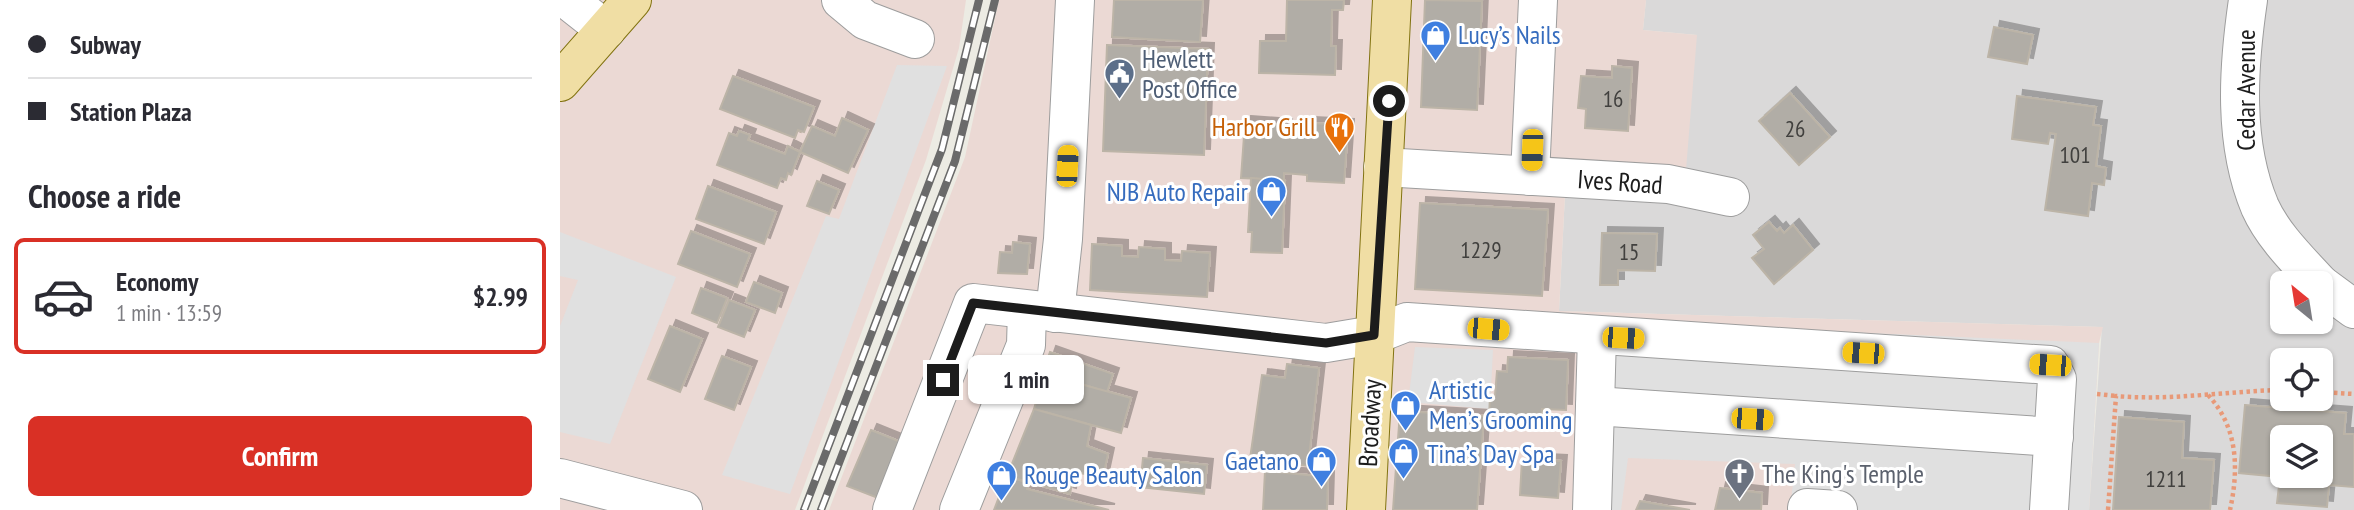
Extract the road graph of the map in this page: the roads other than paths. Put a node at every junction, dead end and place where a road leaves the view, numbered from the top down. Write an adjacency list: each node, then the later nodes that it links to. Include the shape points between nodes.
1 (568, 0): 8 (street)
2 (632, 0): 8 (main road)
3 (841, 0): 9 (street, via 865,20)
4 (1075, 0): 17 (street, via 1063,239)
5 (1392, 0): 11 (main road, Broadway)
6 (1538, 0): 12 (street)
7 (2248, 0): 14 (street, Cedar Avenue, via 2242,45 2242,150 2261,209)
8 (606, 30): 10 (main road)
9 (915, 39)
10 (560, 82)
11 (1383, 167): 12 (street, Ives Road); 18 (main road, Broadway)
12 (1531, 176): 13 (street, Ives Road, via 1668,184)
13 (1730, 197)
14 (2308, 271)
15 (2333, 294): 16 (street, Cedar Avenue)
16 (2354, 309)
17 (1041, 311): 18 (street, via 1326,343); 24 (street, via 973,303); 25 (street)
18 (1374, 335): 19 (street, via 1407,322); 26 (main road, Broadway)
19 (1597, 336): 20 (street); 21 (street, via 2050,365 2057,379)
20 (1595, 407): 21 (street); 27 (street)
21 (2054, 438): 28 (street)
22 (560, 478): 23 (street)
23 (682, 510)
24 (892, 510)
25 (959, 510)
26 (1366, 510)
27 (1592, 510)
28 (2049, 510)

